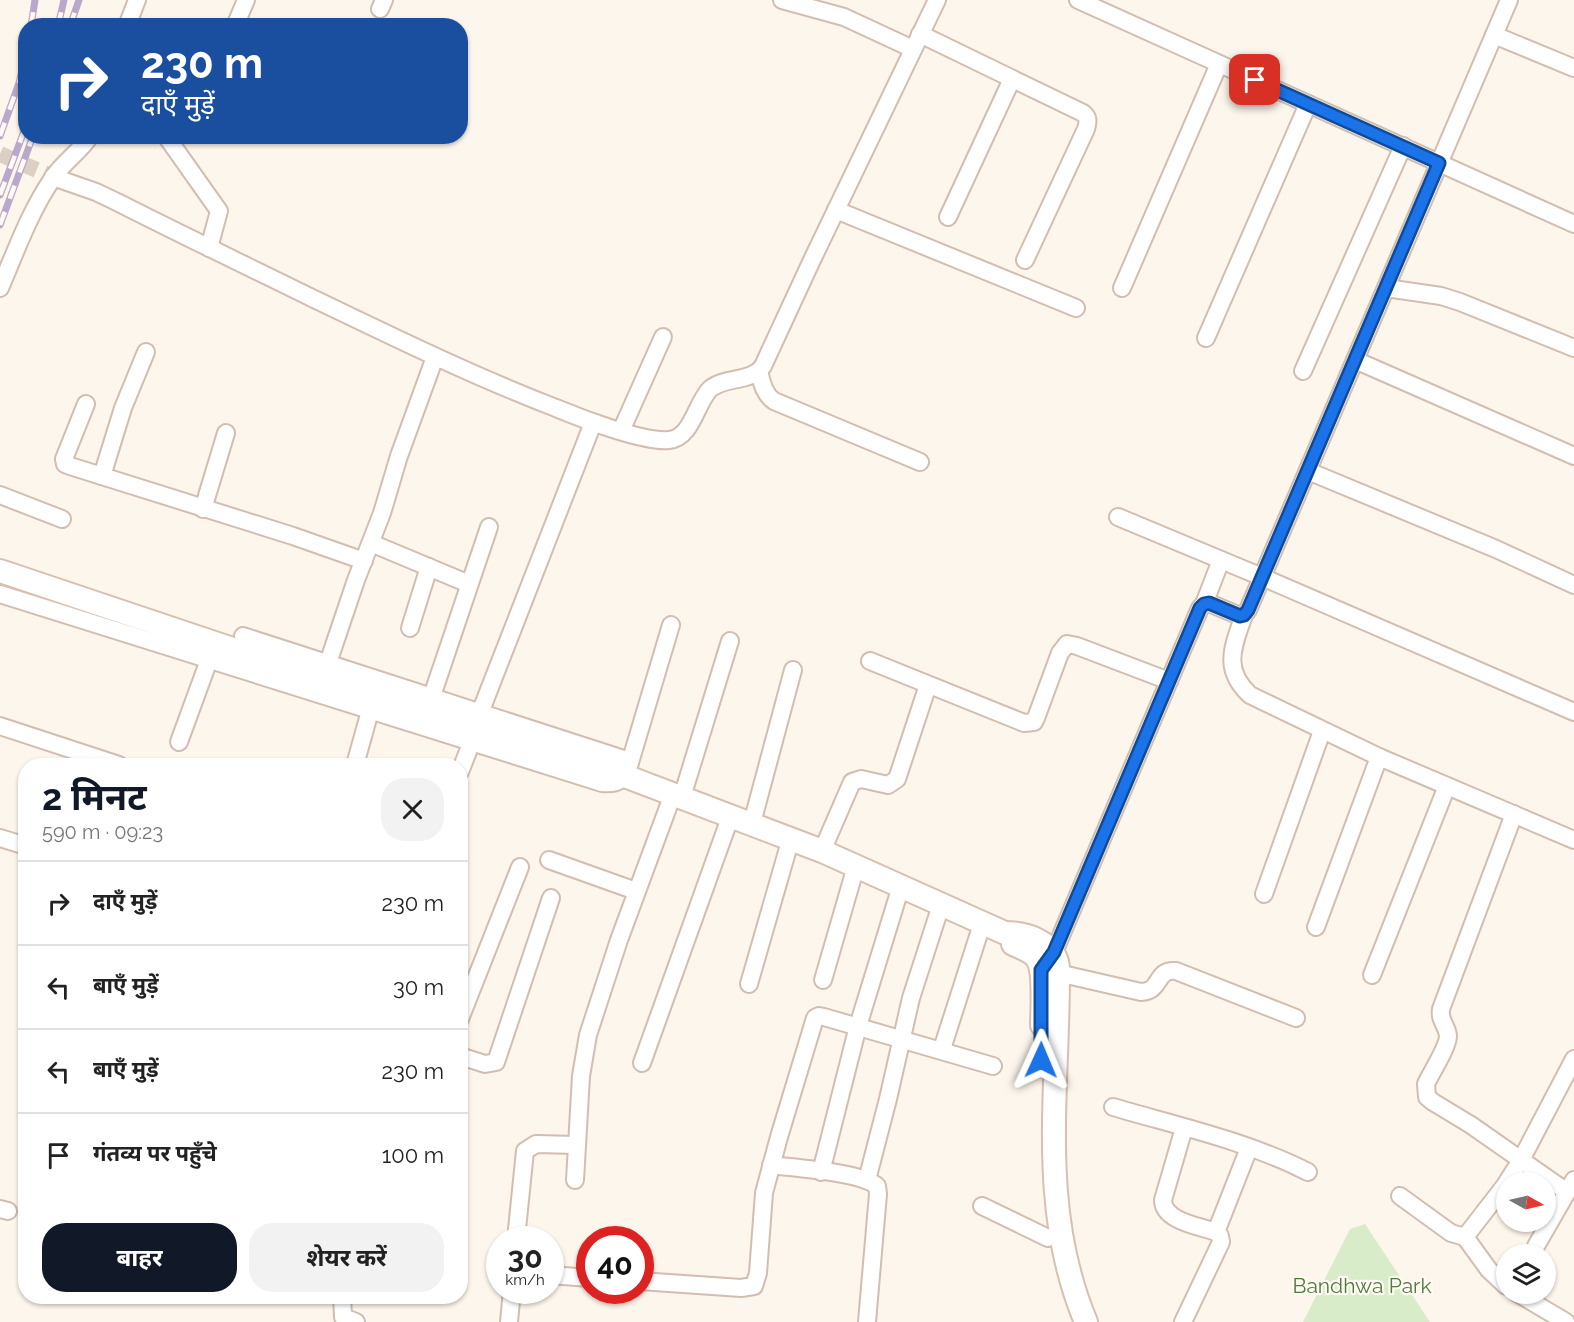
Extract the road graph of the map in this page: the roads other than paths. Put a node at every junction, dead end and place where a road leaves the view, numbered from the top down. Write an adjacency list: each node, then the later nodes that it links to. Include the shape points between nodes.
1 (137, 0): 7 (street)
2 (246, 0): 8 (street)
3 (782, 0): 10 (street)
4 (937, 0): 10 (street)
5 (1078, 0): 11 (street)
6 (1509, 0): 9 (street)
7 (130, 18)
8 (238, 18)
9 (1494, 34): 12 (street); 20 (street)
10 (917, 41): 13 (street); 22 (street)
11 (1219, 64): 14 (street); 28 (street)
12 (1574, 68)
13 (1012, 79): 23 (street); 26 (street, via 1083,113 1089,122)
14 (1308, 104): 18 (street); 32 (street)
15 (85, 144): 21 (street)
16 (172, 144): 19 (street)
17 (182, 144): 19 (street)
18 (1403, 146): 20 (street); 38 (street)
19 (178, 153): 25 (street, via 219,211)
20 (1439, 163): 24 (street); 29 (street)
21 (53, 177): 25 (street, via 96,192); 27 (street)
22 (836, 210): 30 (street); 37 (street)
23 (948, 217)
24 (1574, 224)
25 (209, 248): 35 (street)
26 (1025, 260)
27 (0, 288)
28 (1122, 288)
29 (1386, 288): 33 (street, via 1460,302); 36 (street)
30 (1077, 308)
31 (663, 337): 41 (street)
32 (1206, 338)
33 (1574, 348)
34 (146, 352): 46 (street, via 125,401)
35 (435, 357): 40 (street); 52 (street)
36 (1355, 360): 43 (street); 45 (street)
37 (759, 371): 41 (street, via 712,387 687,428 671,440); 44 (street, via 768,398)
38 (1303, 371)
39 (86, 404): 46 (street, via 65,464)
40 (593, 423): 41 (street); 76 (street)
41 (621, 431)
42 (226, 433): 48 (street)
43 (1574, 456)
44 (920, 462)
45 (1308, 471): 57 (street); 59 (street)
46 (102, 476): 48 (street)
47 (0, 495): 50 (street)
48 (203, 509): 54 (street)
49 (1118, 517): 53 (street)
50 (62, 519)
51 (489, 527): 58 (street)
52 (371, 543): 54 (street); 55 (street)
53 (1221, 560): 57 (street); 61 (street)
54 (364, 561): 69 (street)
55 (429, 567): 58 (street); 64 (street)
56 (0, 571): 85 (street, via 596,765)
57 (1250, 572): 62 (street); 75 (street)
58 (469, 584): 73 (street)
59 (1574, 585)
60 (0, 594): 67 (street)
61 (1204, 604): 62 (street); 71 (street)
62 (1232, 612): 78 (street, via 1232,666 1240,686 1250,695)
63 (671, 625): 85 (street)
64 (410, 628)
65 (243, 636): 69 (street)
66 (730, 640): 87 (street)
67 (209, 660): 74 (street); 80 (street)
68 (870, 662): 72 (street)
69 (328, 663): 73 (street)
70 (793, 670): 90 (street)
71 (1169, 681): 72 (street, via 1067,644 1036,718 1029,724); 106 (street)
72 (928, 685): 95 (street, via 897,779 888,785 861,779 852,783)
73 (432, 696): 76 (street)
74 (370, 711): 79 (street); 83 (street)
75 (1574, 712)
76 (480, 713): 85 (street)
77 (0, 726): 82 (street)
78 (1322, 731): 81 (street); 101 (street)
79 (471, 741): 84 (street); 85 (street, via 602,783 620,782)
80 (179, 742)
81 (1379, 757): 86 (street); 105 (street)
82 (98, 758)
83 (357, 758)
84 (465, 758)
85 (628, 769): 87 (street)
86 (1447, 786): 88 (street); 107 (street)
87 (678, 796): 89 (street); 100 (street)
88 (1514, 814): 93 (street); 123 (street, via 1441,1009 1447,1040 1425,1090 1433,1102)
89 (731, 815): 90 (street); 117 (street)
90 (752, 824): 92 (street)
91 (0, 838): 94 (street)
92 (791, 838): 95 (street); 109 (street)
93 (1574, 840)
94 (18, 844)
95 (822, 851): 97 (street)
96 (549, 860): 100 (street)
97 (856, 866): 99 (street); 108 (street)
98 (520, 867): 110 (street)
99 (901, 886): 103 (street); 112 (street)
100 (636, 891): 121 (street, via 584,1053)
101 (1264, 894)
102 (551, 898): 115 (street, via 496,1062 485,1064)
103 (941, 905): 104 (street); 113 (street)
104 (982, 924): 106 (street, via 1039,941); 114 (street)
105 (1316, 927)
106 (1051, 965): 111 (street, via 1141,992 1155,988 1163,973 1176,971); 137 (street, via 1041,1158); 149 (street, via 1054,1183 1067,1265)
107 (1372, 975)
108 (823, 980)
109 (749, 984)
110 (468, 999)
111 (1296, 1018)
112 (858, 1026): 113 (street); 124 (street, via 815,1018); 125 (street)
113 (902, 1038): 114 (street); 129 (street)
114 (942, 1049): 118 (street)
115 (468, 1059)
116 (1574, 1059): 123 (street)
117 (642, 1063)
118 (993, 1066)
119 (1113, 1107): 120 (street)
120 (1184, 1128): 122 (street); 135 (street, via 1163,1207 1173,1217)
121 (577, 1145): 128 (street); 134 (street, via 536,1144 525,1151)
122 (1249, 1148): 126 (street); 135 (street)
123 (1521, 1160): 127 (street); 130 (street)
124 (771, 1165): 125 (street); 140 (street, via 764,1192 754,1286)
125 (821, 1172): 129 (street)
126 (1308, 1172)
127 (1514, 1172)
128 (575, 1180)
129 (867, 1180): 147 (street, via 877,1186 878,1194)
130 (1570, 1186): 138 (street)
131 (1400, 1196): 136 (street, via 1451,1233)
132 (1496, 1197): 136 (street)
133 (982, 1206): 137 (street)
134 (517, 1226)
135 (1216, 1232): 150 (street, via 1221,1236 1218,1251)
136 (1465, 1237): 139 (street)
137 (1048, 1238): 148 (street)
138 (1537, 1244)
139 (1496, 1277)
140 (654, 1282)
141 (342, 1304): 145 (street, via 343,1317)
142 (511, 1304): 146 (street)
143 (1536, 1304): 151 (street)
144 (1574, 1312): 151 (street)
145 (356, 1322)
146 (509, 1322)
147 (867, 1322)
148 (1070, 1322)
149 (1086, 1322)
150 (1183, 1322)
151 (1567, 1322)

